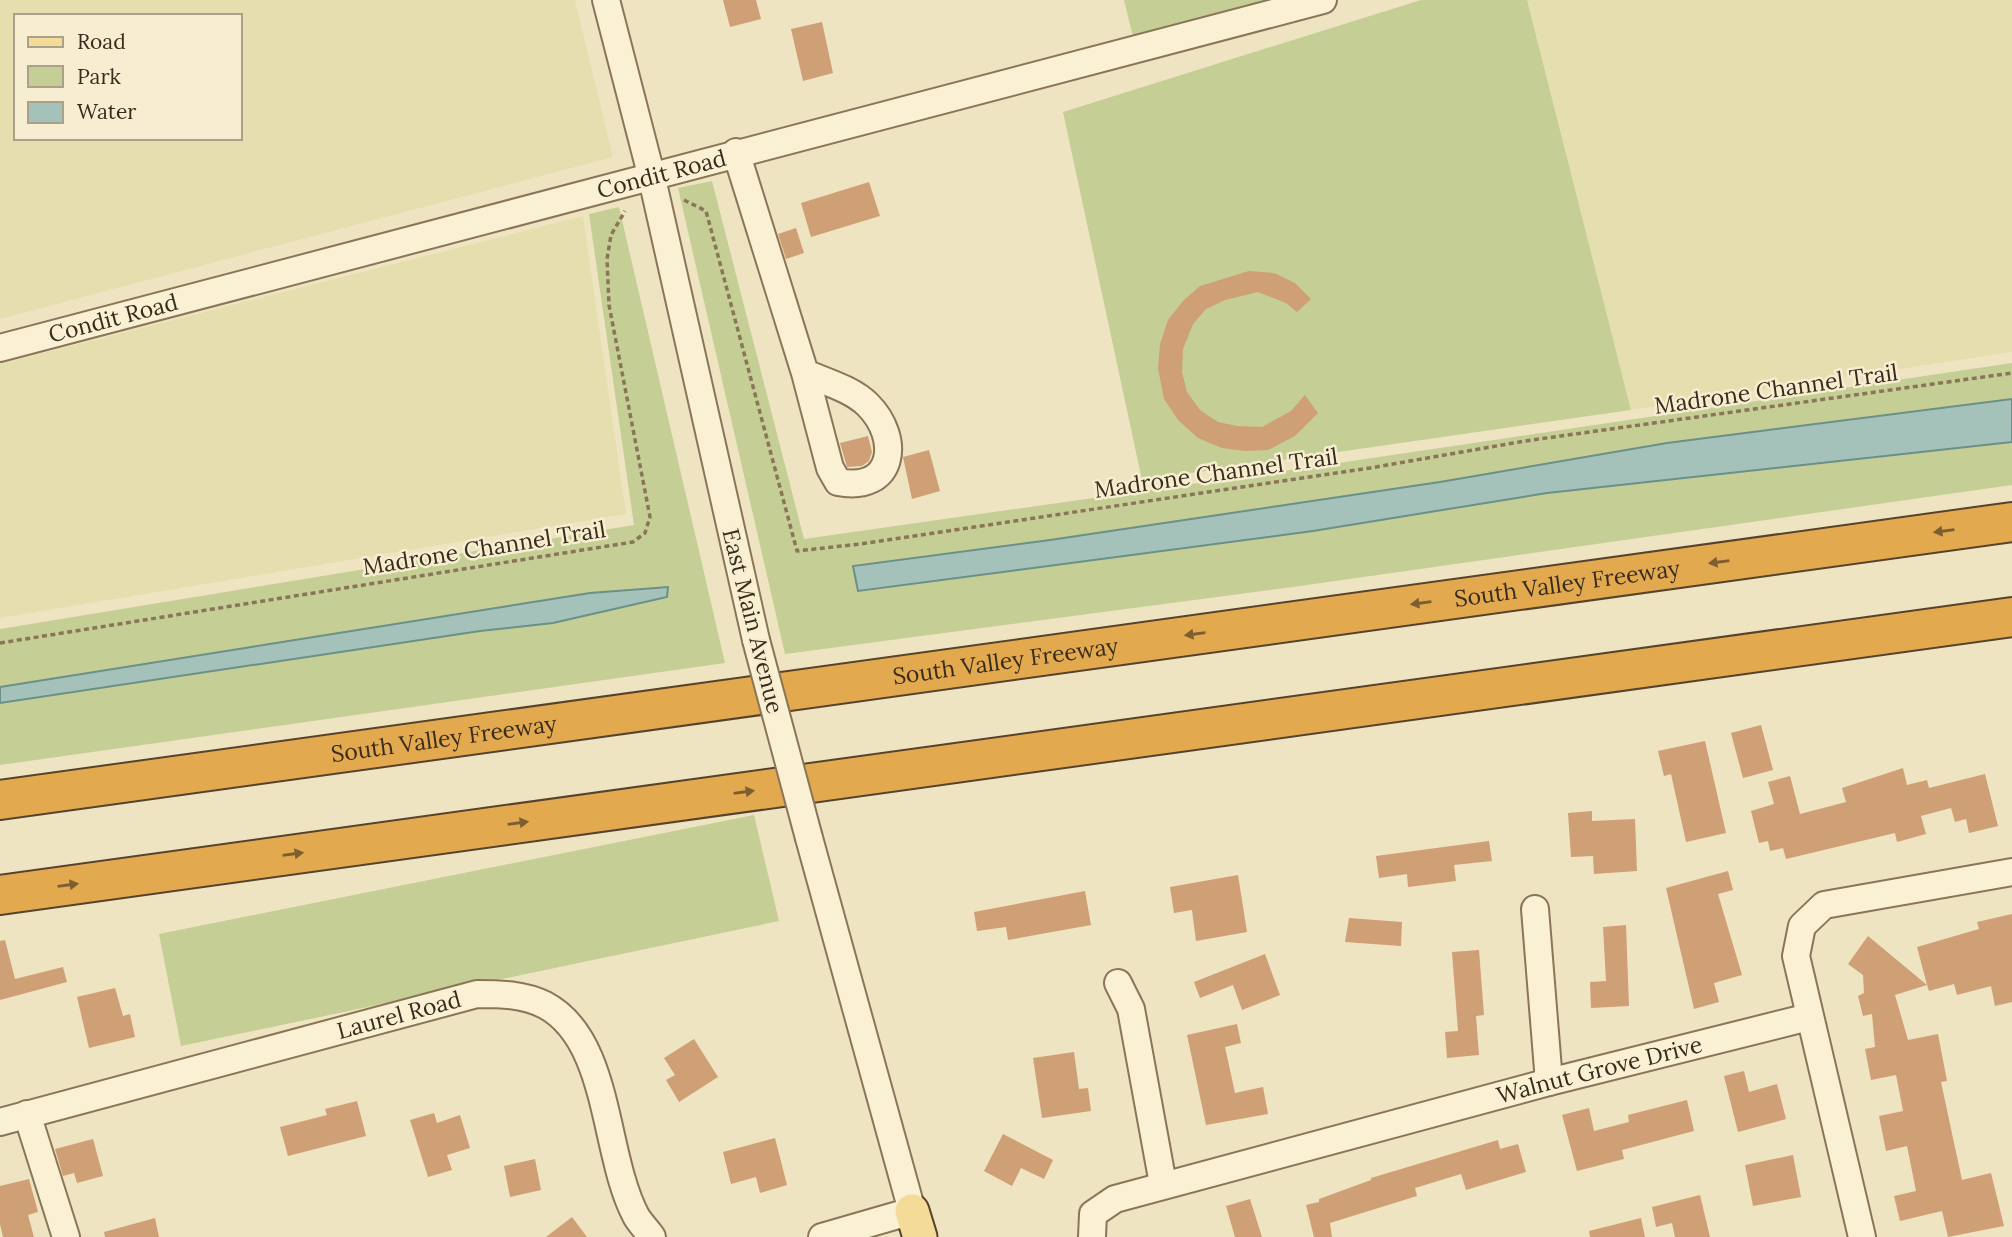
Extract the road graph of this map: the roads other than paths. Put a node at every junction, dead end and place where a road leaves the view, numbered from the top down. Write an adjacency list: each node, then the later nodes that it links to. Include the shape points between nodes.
1 (606, 0): 4 (street, East Main Avenue)
2 (1323, 0): 3 (street, Condit Road)
3 (736, 152): 4 (street, Condit Road); 6 (street)
4 (651, 174): 5 (street, Condit Road); 19 (street, East Main Avenue, bridge, via 756,640)
5 (0, 348)
6 (805, 373)
7 (2012, 522): 9 (highway, South Valley Freeway, one-way to 9)
8 (2012, 617): 11 (highway, one-way to 8)
9 (0, 800)
10 (2012, 872): 14 (street, via 1824,905 1802,926 1796,956)
11 (0, 894)
12 (1535, 909): 15 (street)
13 (1118, 983): 18 (street, via 1131,1009)
14 (1809, 1017): 15 (street, Walnut Grove Drive); 24 (street)
15 (1549, 1083): 18 (street, Walnut Grove Drive)
16 (27, 1114): 17 (street, Laurel Road); 21 (street); 22 (street, Laurel Road, via 466,997 510,994 544,1005 570,1023 589,1055 620,1175 636,1217)
17 (0, 1122)
18 (1163, 1184): 20 (street, Walnut Grove Drive, via 1115,1199)
19 (916, 1224): 23 (street)
20 (1093, 1226)
21 (66, 1237)
22 (652, 1237)
23 (822, 1237)
24 (1862, 1237)

